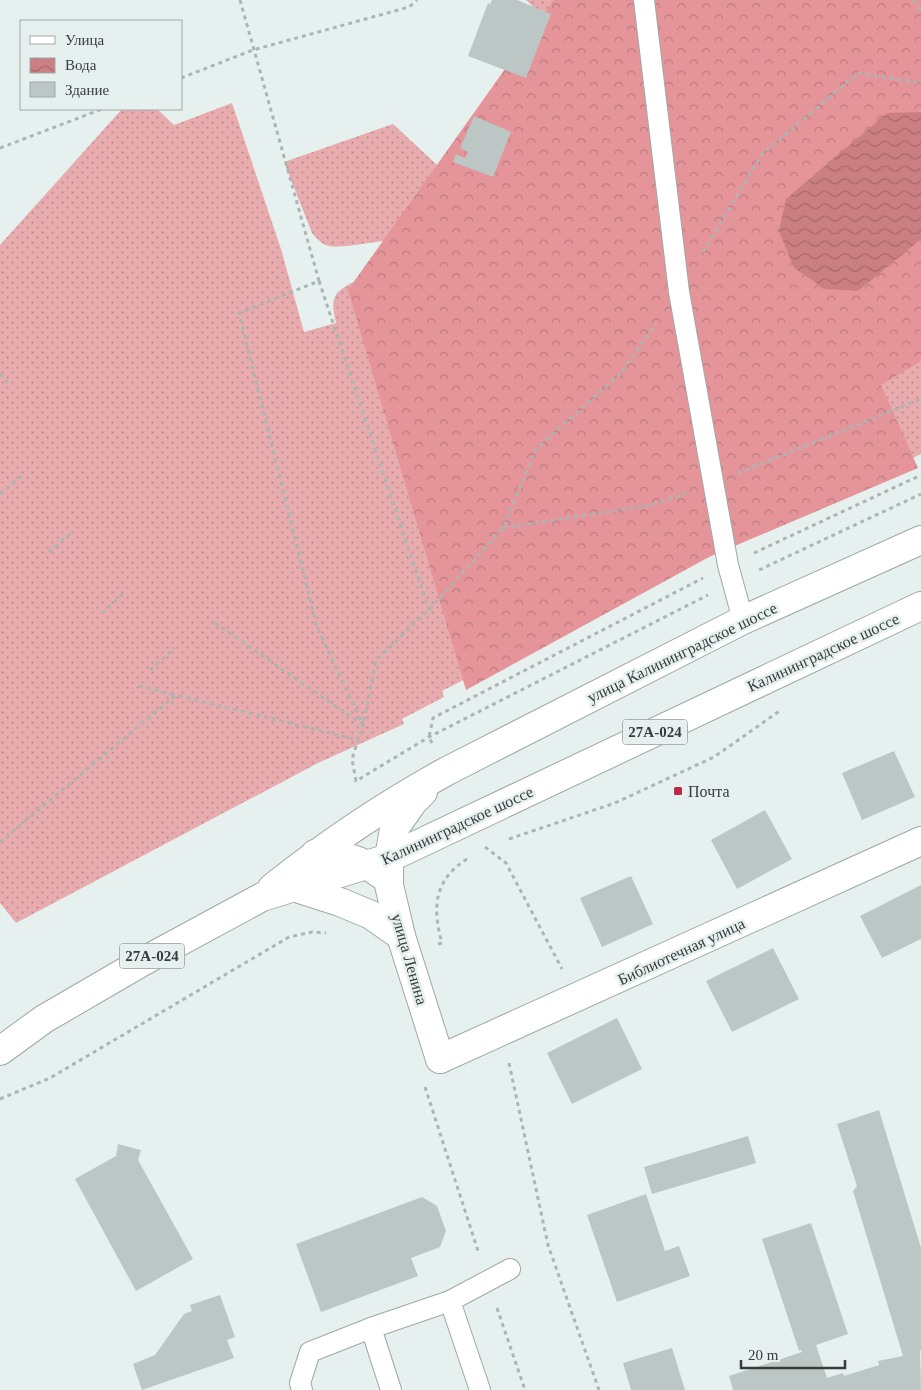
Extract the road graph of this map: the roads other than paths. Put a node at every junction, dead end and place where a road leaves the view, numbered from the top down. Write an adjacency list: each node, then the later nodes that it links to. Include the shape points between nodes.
1 (644, 0): 4 (lane, via 679,292 712,484)
2 (921, 540): 4 (main road, улица Калининградское шоссе / 27А-024)
3 (921, 606): 8 (main road, Калининградское шоссе / 27А-024)
4 (743, 620): 5 (main road, улица Калининградское шоссе / 27А-024)
5 (447, 771): 7 (main road, улица Калининградское шоссе / 27А-024, via 408,792); 8 (main road, улица Калининградское шоссе / 27А-024, via 413,802 394,829)
6 (921, 841): 13 (main road, Библиотечная улица)
7 (315, 854): 8 (main road); 10 (main road, улица Калининградское шоссе / 27А-024)
8 (378, 861): 9 (main road, Калининградское шоссе / 27А-024); 11 (main road, улица Ленина, via 389,885)
9 (293, 887): 10 (main road, Калининградское шоссе / 27А-024); 11 (main road, via 372,915)
10 (262, 897): 12 (main road, Калининградское шоссе / 27А-024, via 52,1014)
11 (404, 946): 13 (main road, улица Ленина)
12 (0, 1051)
13 (440, 1059)
14 (510, 1269): 15 (lane)
15 (450, 1301): 16 (lane); 19 (lane)
16 (371, 1328): 17 (lane, via 310,1352 300,1384); 18 (lane)
17 (302, 1390)
18 (391, 1390)
19 (480, 1390)

